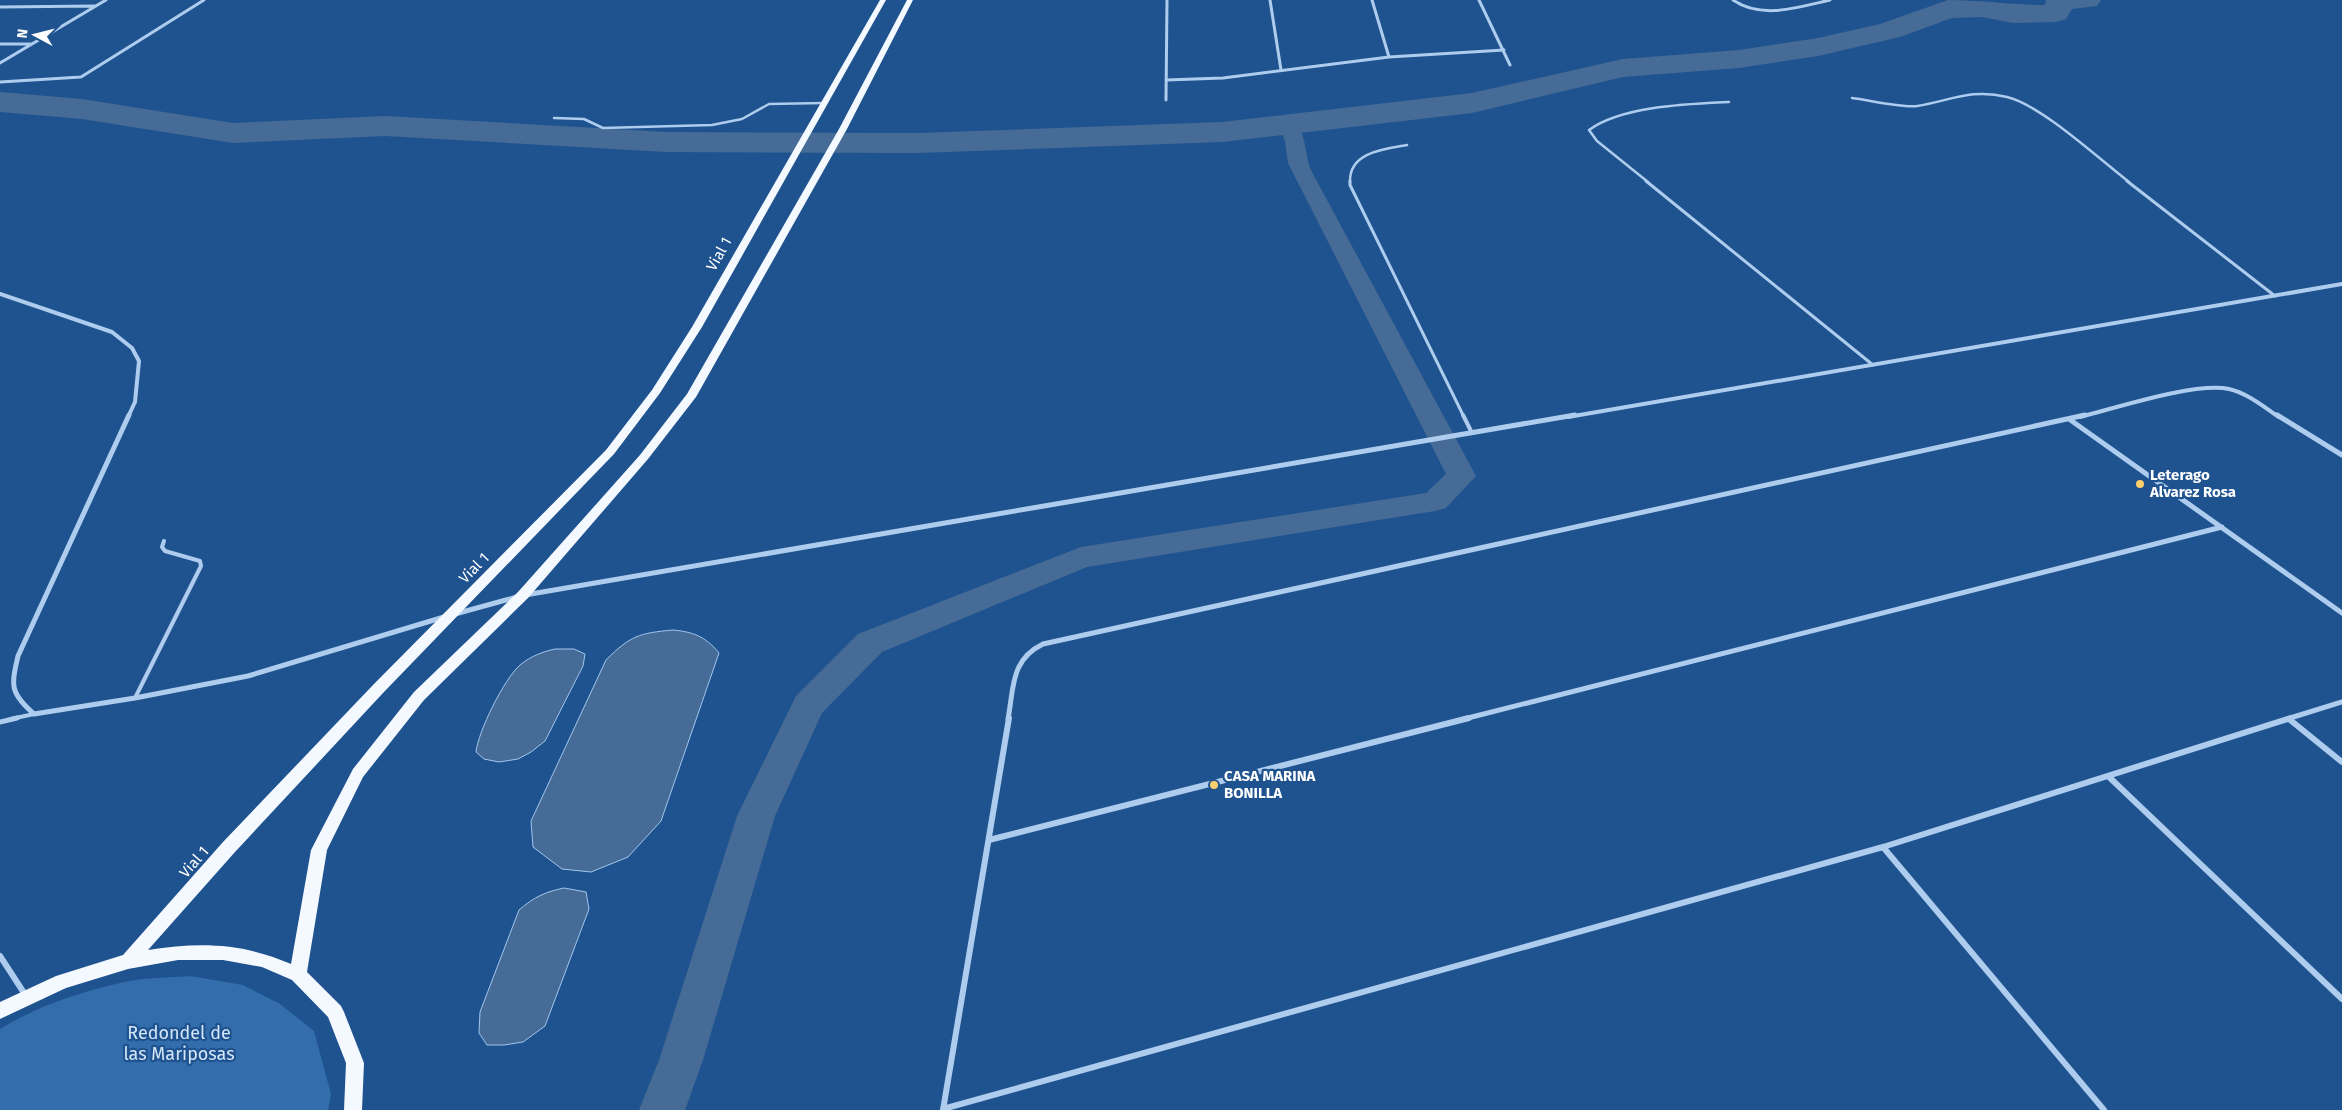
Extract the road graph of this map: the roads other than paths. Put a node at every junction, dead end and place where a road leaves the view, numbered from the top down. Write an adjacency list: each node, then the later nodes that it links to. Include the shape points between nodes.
1 (106, 0): 11 (street)
2 (204, 0): 21 (street, via 81,77)
3 (883, 0): 25 (main road, Vial 1)
4 (910, 0): 37 (main road, via 843,128 692,395 644,457)
5 (1166, 0): 20 (street)
6 (1270, 0): 19 (street)
7 (1372, 0): 16 (street)
8 (1479, 0): 15 (street)
9 (1733, 0): 10 (street, via 1742,8 1757,12)
10 (1830, 0)
11 (95, 6): 12 (street); 14 (street)
12 (0, 7)
13 (0, 44): 14 (street)
14 (32, 44): 17 (street)
15 (1504, 50): 16 (street); 18 (street)
16 (1389, 57): 19 (street)
17 (0, 63)
18 (1510, 65)
19 (1281, 70): 20 (street, via 1223,78)
20 (1166, 80): 23 (street)
21 (0, 82)
22 (1852, 98): 30 (lane, via 1914,106 1959,94 1976,94 2007,97 2032,106)
23 (1166, 100)
24 (1729, 102): 31 (lane, via 1637,113 1602,122 1590,130 1597,141)
25 (824, 103): 26 (lane, via 770,104 742,119 712,125 603,128 584,119); 39 (main road, Vial 1, via 697,327 656,391 616,444)
26 (554, 118)
27 (1407, 145): 33 (lane, via 1363,155 1351,169 1350,185)
28 (2342, 284): 30 (street)
29 (0, 294): 42 (street, via 112,332 132,348 139,360 135,402 18,656 11,685 16,699)
30 (2274, 296): 31 (street)
31 (1873, 365): 33 (street)
32 (2069, 419): 34 (street, via 2200,388 2228,389 2252,399); 35 (street); 47 (street, via 1043,644 1021,658 1017,668)
33 (1472, 433): 37 (street)
34 (2342, 455)
35 (2222, 527): 38 (street); 47 (street)
36 (164, 541): 40 (lane, via 162,547 165,551 195,558 201,566)
37 (523, 595): 39 (street); 51 (main road, via 420,696 358,773 319,850)
38 (2342, 613)
39 (450, 615): 40 (street, via 248,676); 50 (main road, Vial 1, via 229,847)
40 (135, 698): 42 (street)
41 (2342, 702): 43 (street)
42 (34, 714): 44 (lane)
43 (2289, 719): 45 (street); 46 (street)
44 (0, 722)
45 (2342, 762)
46 (2108, 776): 48 (street); 53 (street)
47 (989, 840): 55 (street)
48 (1883, 847): 55 (street); 57 (street)
49 (0, 956): 52 (street)
50 (128, 961): 51 (main road, via 178,953 223,953 263,960); 52 (main road, via 62,981)
51 (298, 975): 56 (main road, via 335,1012 355,1063)
52 (26, 997): 54 (main road)
53 (2342, 998)
54 (0, 1010)
55 (943, 1109)
56 (353, 1110)
57 (2104, 1110)

